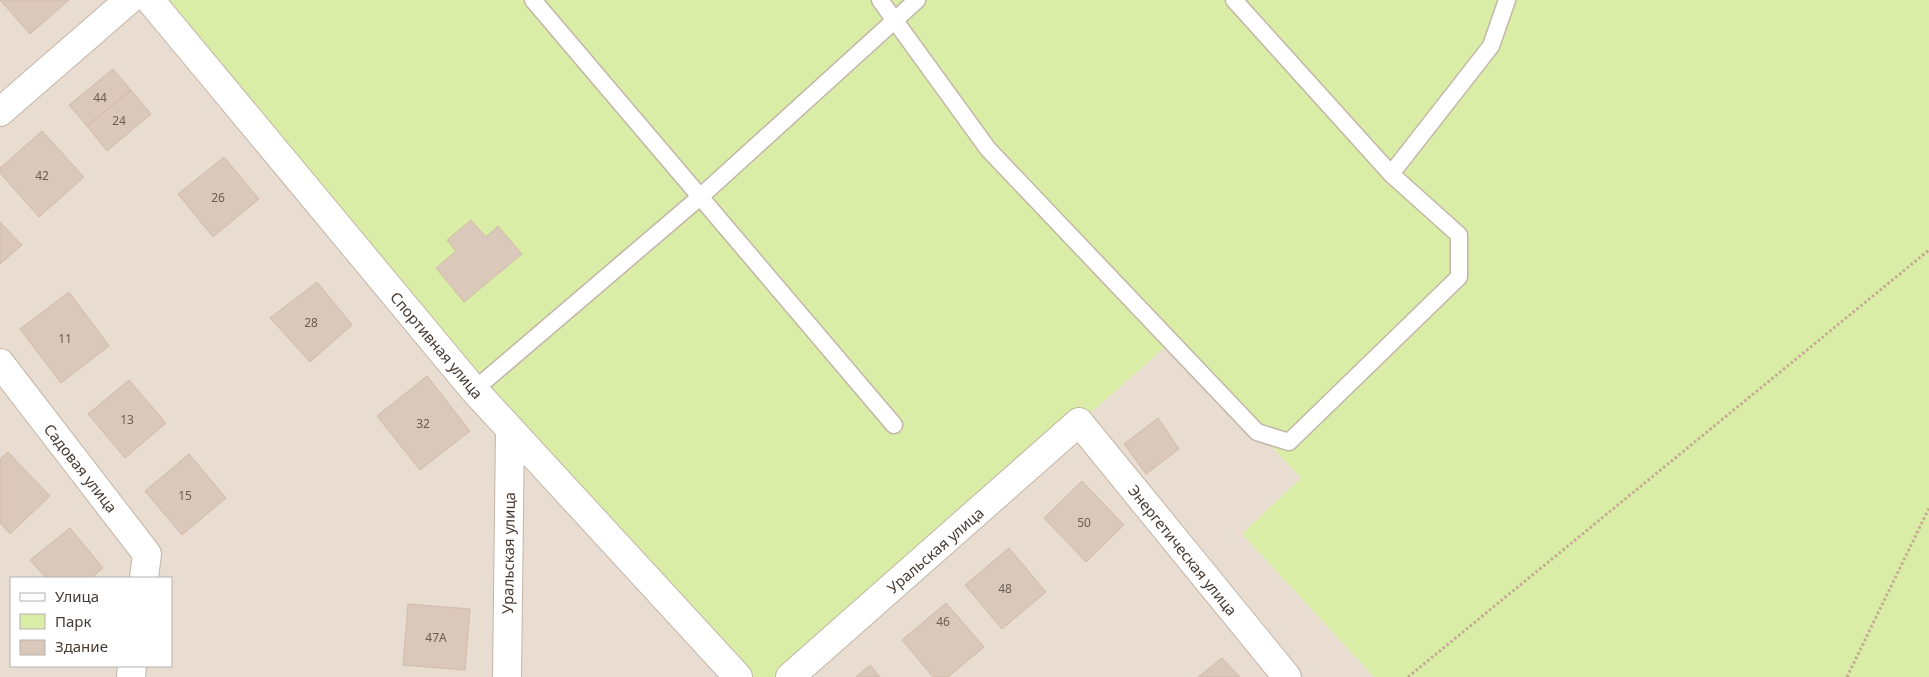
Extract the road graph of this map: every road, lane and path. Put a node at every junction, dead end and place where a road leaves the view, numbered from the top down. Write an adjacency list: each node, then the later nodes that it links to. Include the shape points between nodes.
1 (129, 0): 9 (street)
2 (150, 0): 14 (street, Спортивная улица)
3 (533, 0): 11 (lane)
4 (880, 0): 8 (lane)
5 (917, 0): 8 (lane)
6 (1234, 0): 10 (lane)
7 (1507, 0): 10 (lane, via 1491,46)
8 (895, 18): 10 (lane, via 988,149 1257,432 1289,442 1459,277 1459,235); 11 (lane)
9 (0, 112)
10 (1391, 174)
11 (700, 197): 14 (lane); 16 (lane)
12 (1929, 250): 24 (path)
13 (0, 363): 19 (street, Садовая улица, via 147,554)
14 (474, 390): 17 (street, Спортивная улица)
15 (1079, 422): 22 (street, Уральская улица); 23 (street, Энергетическая улица)
16 (894, 426)
17 (510, 429): 20 (street, Уральская улица); 21 (street, Спортивная улица)
18 (1929, 508): 25 (path)
19 (144, 577)
20 (507, 677)
21 (738, 677)
22 (790, 677)
23 (1287, 677)
24 (1408, 677)
25 (1847, 677)

